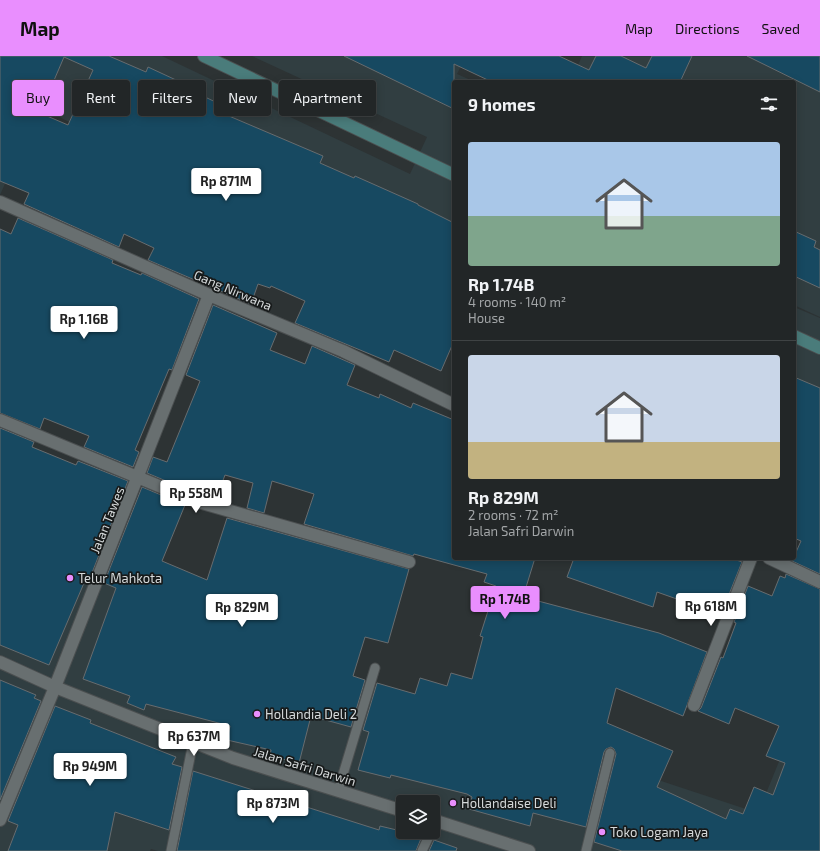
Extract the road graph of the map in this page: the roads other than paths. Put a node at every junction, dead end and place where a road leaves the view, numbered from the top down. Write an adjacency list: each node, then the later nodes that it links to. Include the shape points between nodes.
1 (204, 56): 2 (main road)
2 (452, 173)
3 (0, 202): 4 (street, Gang Nirwana)
4 (209, 295): 7 (street, Gang Nirwana, via 343,352); 9 (street, Jalan Tawes)
5 (796, 337): 6 (main road)
6 (820, 348)
7 (452, 404)
8 (0, 420): 9 (street)
9 (138, 478): 12 (street, via 195,501); 16 (street, Jalan Tawes)
10 (750, 560): 17 (street)
11 (773, 560): 13 (street)
12 (409, 562)
13 (820, 582)
14 (0, 662): 16 (street, Jalan Safri Darwin)
15 (375, 668): 20 (lane)
16 (55, 687): 18 (street, Jalan Safri Darwin); 22 (street, Jalan Tawes)
17 (694, 705)
18 (193, 744): 20 (street, Jalan Safri Darwin); 25 (lane)
19 (610, 753): 28 (lane)
20 (338, 791): 21 (street, Jalan Safri Darwin)
21 (396, 809)
22 (0, 820)
23 (440, 827): 27 (street)
24 (427, 839): 26 (lane)
25 (171, 851)
26 (422, 851)
27 (529, 851)
28 (586, 851)

